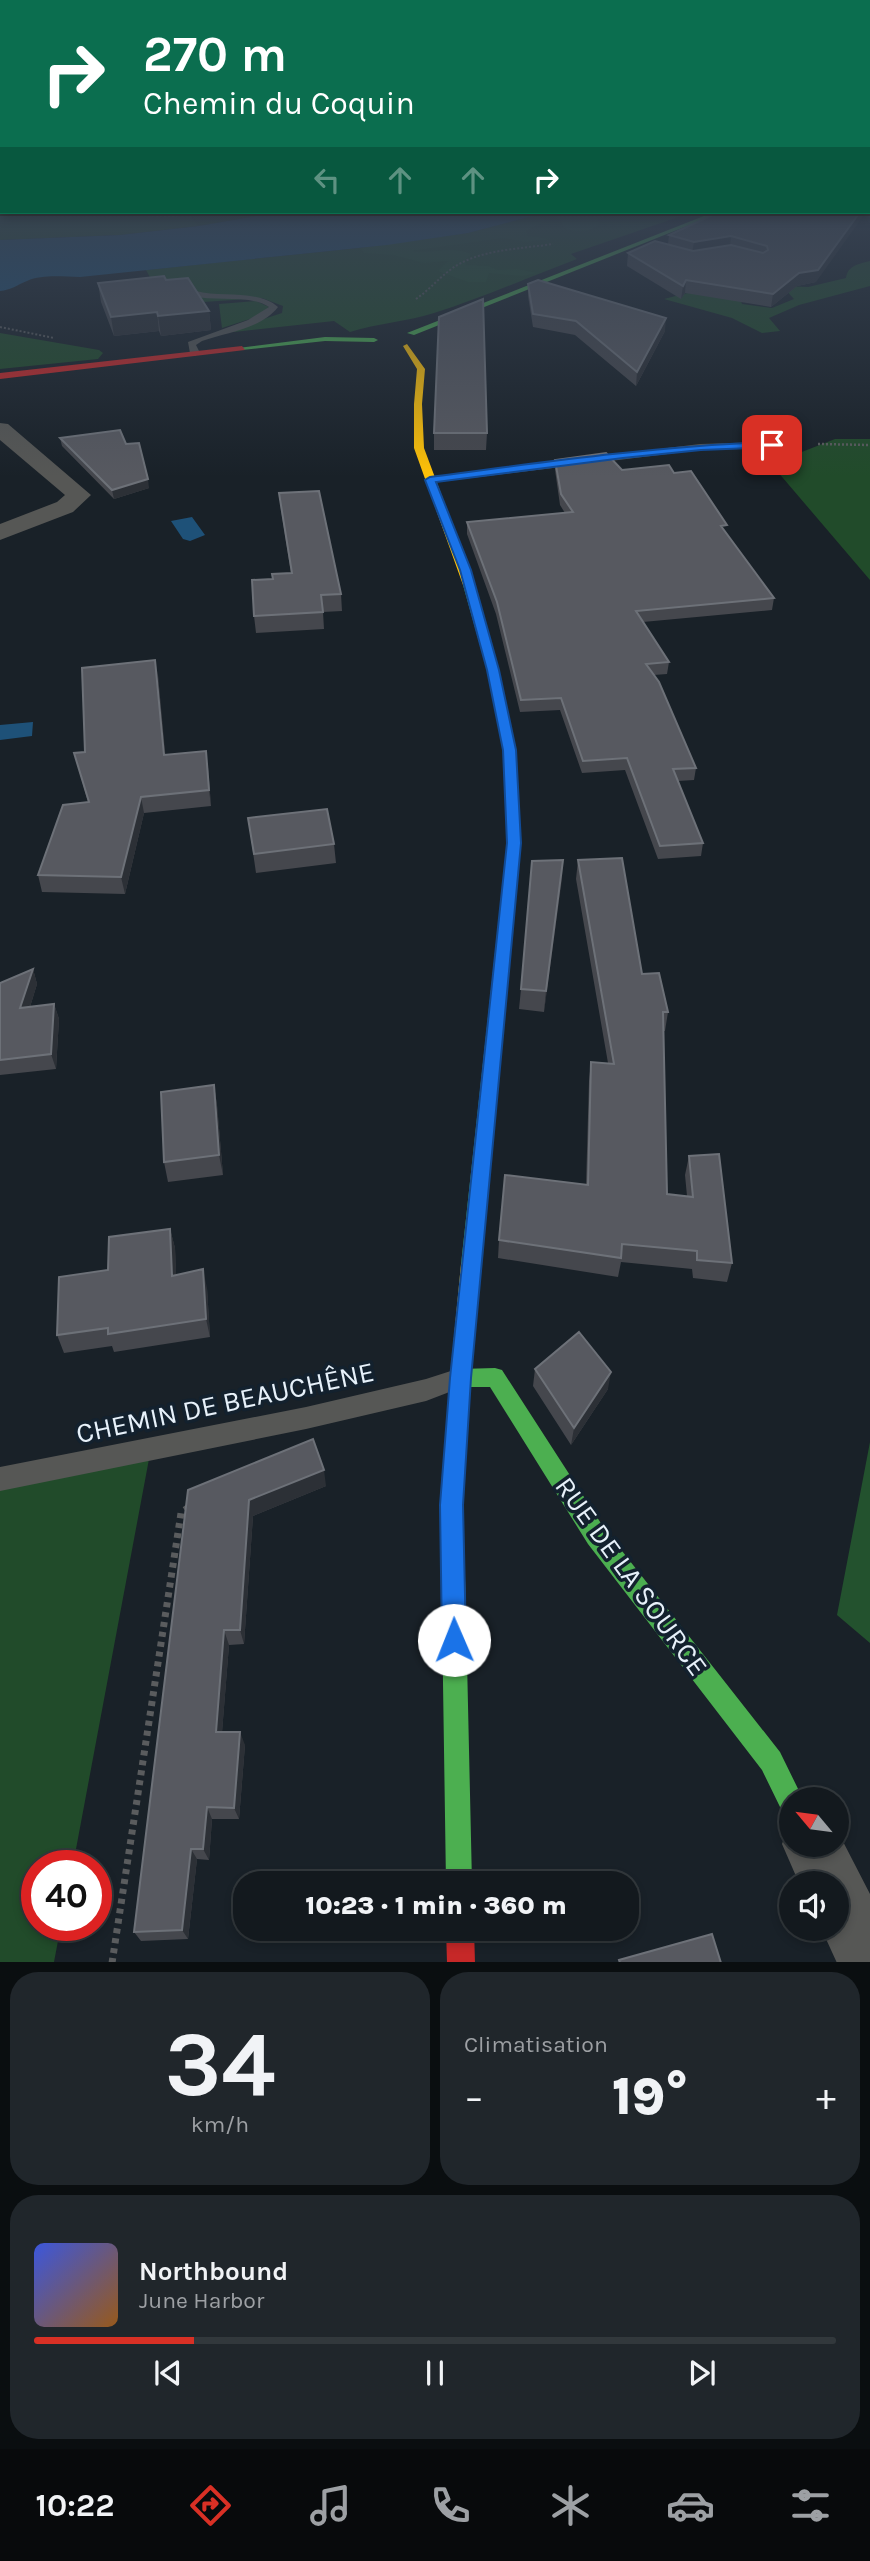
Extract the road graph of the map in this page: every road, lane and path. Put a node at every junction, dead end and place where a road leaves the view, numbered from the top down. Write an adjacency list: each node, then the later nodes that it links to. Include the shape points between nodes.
1 (195, 294): 9 (lane, via 220,300 256,299 274,307 256,320 199,339 191,344)
2 (424, 294): 4 (path, via 415,300 416,313)
3 (508, 294): 4 (street)
4 (435, 322): 6 (street)
5 (0, 327): 7 (path)
6 (401, 335): 8 (street, via 378,335); 8 (street, via 385,346); 14 (street, via 421,369 419,448)
7 (56, 339)
8 (373, 340): 9 (street, via 325,339)
9 (195, 353): 10 (street)
10 (0, 376)
11 (0, 429): 15 (street, via 79,495 65,508)
12 (795, 444): 13 (path); 14 (lane, via 701,447)
13 (870, 445)
14 (430, 480): 16 (street, via 465,570 493,670 510,750 514,843)
15 (0, 533)
16 (460, 1378): 17 (lane, CHEMIN DE BEAUCHÊNE, via 306,1418); 19 (street, RUE DE LA SOURCE, via 495,1377 596,1536 771,1761); 20 (street, via 452,1505)
17 (0, 1479)
18 (192, 1505): 24 (path, via 181,1513)
19 (784, 1787)
20 (460, 1871)
21 (849, 1919): 23 (street)
22 (460, 1941): 25 (street)
23 (870, 1961)
24 (112, 1962)
25 (461, 1962)

